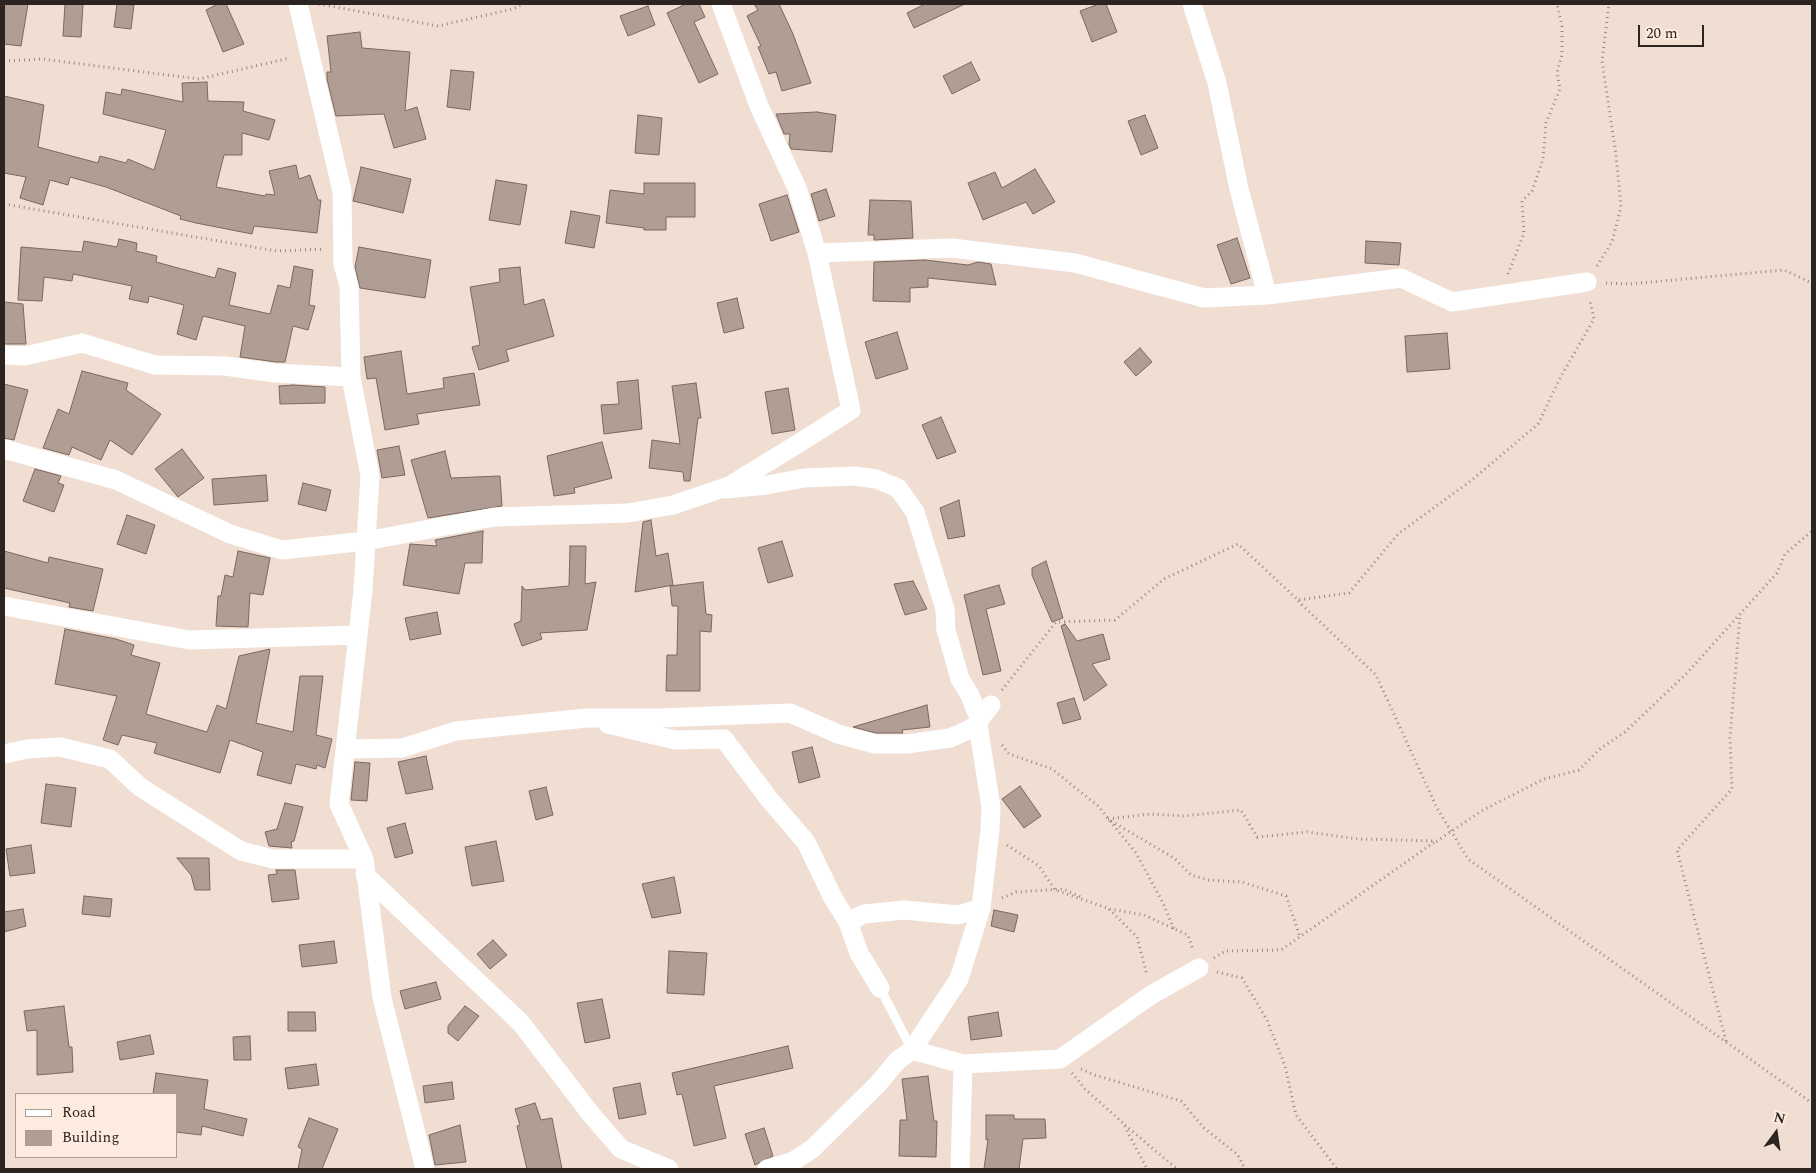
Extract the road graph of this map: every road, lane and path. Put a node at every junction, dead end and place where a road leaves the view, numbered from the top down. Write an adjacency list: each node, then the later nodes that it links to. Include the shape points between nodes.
1 (298, 4): 8 (street)
2 (319, 4): 3 (path, via 438,26 513,10)
3 (523, 4)
4 (722, 4): 12 (street, via 759,106 797,188)
5 (1192, 4): 15 (street, via 1217,83 1239,188)
6 (1557, 4): 16 (path, via 1562,26 1562,55 1557,72 1560,89 1546,123 1543,159 1532,191 1522,201 1524,232)
7 (1609, 4): 13 (path, via 1602,61 1621,206 1612,242)
8 (308, 54): 9 (path, via 199,79 42,60); 11 (street, via 342,190)
9 (4, 60)
10 (4, 204): 11 (path, via 277,251)
11 (343, 248): 18 (street, via 349,286)
12 (817, 253): 15 (street, via 952,248 1075,263 1204,298); 20 (street, via 851,410 729,486)
13 (1587, 282): 14 (path, via 1629,284 1784,270); 16 (street); 23 (path, via 1594,319 1538,424 1472,480 1398,534 1349,593)
14 (1812, 283)
15 (1267, 295): 16 (street, via 1401,278 1452,302)
16 (1501, 296)
17 (4, 355): 18 (street, via 25,356 82,343 155,365 225,366 275,373)
18 (352, 377): 22 (street, via 370,476)
19 (4, 449): 22 (street, via 116,480 230,534 282,550)
20 (717, 490): 22 (street, via 673,506 628,513 494,517); 27 (street, via 804,478 855,476 876,479 898,488 914,512 945,609 946,630 960,679)
21 (1812, 531): 25 (path, via 1785,554 1777,574)
22 (366, 541): 26 (street)
23 (1298, 600): 27 (path, via 1238,544 1164,579 1115,620 1056,622); 32 (path, via 1376,675 1433,800)
24 (4, 606): 26 (street, via 189,640)
25 (1740, 615): 32 (path, via 1680,680 1579,770 1544,780 1483,810); 42 (path, via 1730,738 1732,789 1677,850)
26 (358, 635): 29 (street)
27 (982, 715): 28 (street, via 950,738 899,744 875,744 838,734 790,713); 31 (path, via 1009,754 1052,768 1098,806); 35 (street, via 991,807)
28 (587, 718): 29 (street, via 456,731 402,748); 36 (street, via 675,740 724,739 806,842)
29 (346, 749): 34 (street, via 339,804)
30 (4, 754): 34 (street, via 60,747 110,759 140,787 241,851 273,859)
31 (1108, 819): 33 (path, via 1241,810 1257,837 1307,832 1358,839); 37 (path, via 1136,853); 38 (path, via 1174,858 1191,875 1208,880 1242,882 1286,896)
32 (1453, 831): 33 (path); 42 (path, via 1468,859)
33 (1437, 841): 38 (path)
34 (365, 867): 48 (street, via 521,1023 622,1149); 49 (street, via 382,998)
35 (981, 908): 36 (street, via 958,915 904,910 864,914); 41 (path, via 1016,892 1063,889 1110,909 1137,937); 43 (street, via 959,979)
36 (848, 922): 40 (street, via 859,953)
37 (1174, 929)
38 (1300, 937): 39 (path, via 1282,950 1225,951)
39 (1199, 968): 41 (street)
40 (880, 988): 43 (lane)
41 (1151, 995): 44 (street)
42 (1727, 1042): 46 (path)
43 (912, 1050): 45 (street); 50 (street, via 896,1061 878,1084 812,1149 792,1162)
44 (1060, 1059): 45 (street); 47 (path, via 1086,1089); 54 (path, via 1095,1076 1181,1101 1204,1128 1238,1156)
45 (963, 1064): 51 (street)
46 (1812, 1102)
47 (1123, 1123): 52 (path); 53 (path)
48 (659, 1167)
49 (425, 1169)
50 (767, 1169)
51 (960, 1169)
52 (1147, 1169)
53 (1177, 1169)
54 (1245, 1169)

